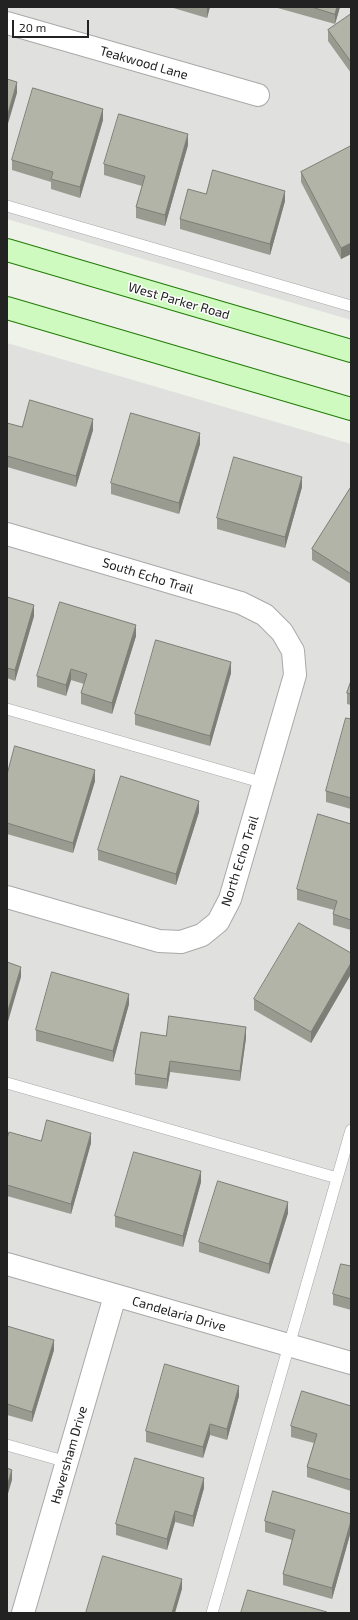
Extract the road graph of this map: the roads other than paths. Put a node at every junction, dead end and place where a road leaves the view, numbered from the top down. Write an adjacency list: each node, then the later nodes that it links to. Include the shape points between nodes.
1 (7, 23): 2 (street, Teakwood Lane)
2 (258, 95)
3 (7, 206): 5 (lane)
4 (7, 250): 7 (main road, West Parker Road)
5 (351, 306)
6 (7, 308): 8 (main road)
7 (351, 351)
8 (351, 409)
9 (7, 534): 10 (street, South Echo Trail, via 241,603 265,615)
10 (282, 632): 12 (street, North Echo Trail, via 293,651 295,675)
11 (7, 709): 12 (lane)
12 (264, 783): 13 (street, North Echo Trail, via 230,900 218,922 202,935 181,942 159,941)
13 (7, 897)
14 (7, 1083): 16 (lane)
15 (351, 1130): 16 (lane)
16 (337, 1178): 19 (lane)
17 (7, 1264): 18 (street, Candelaria Drive)
18 (115, 1296): 19 (street, Candelaria Drive); 22 (street, Haversham Drive)
19 (289, 1346): 20 (street, Candelaria Drive); 24 (lane)
20 (351, 1364)
21 (7, 1445): 22 (lane)
22 (67, 1462): 23 (street, Haversham Drive)
23 (23, 1613)
24 (212, 1613)

